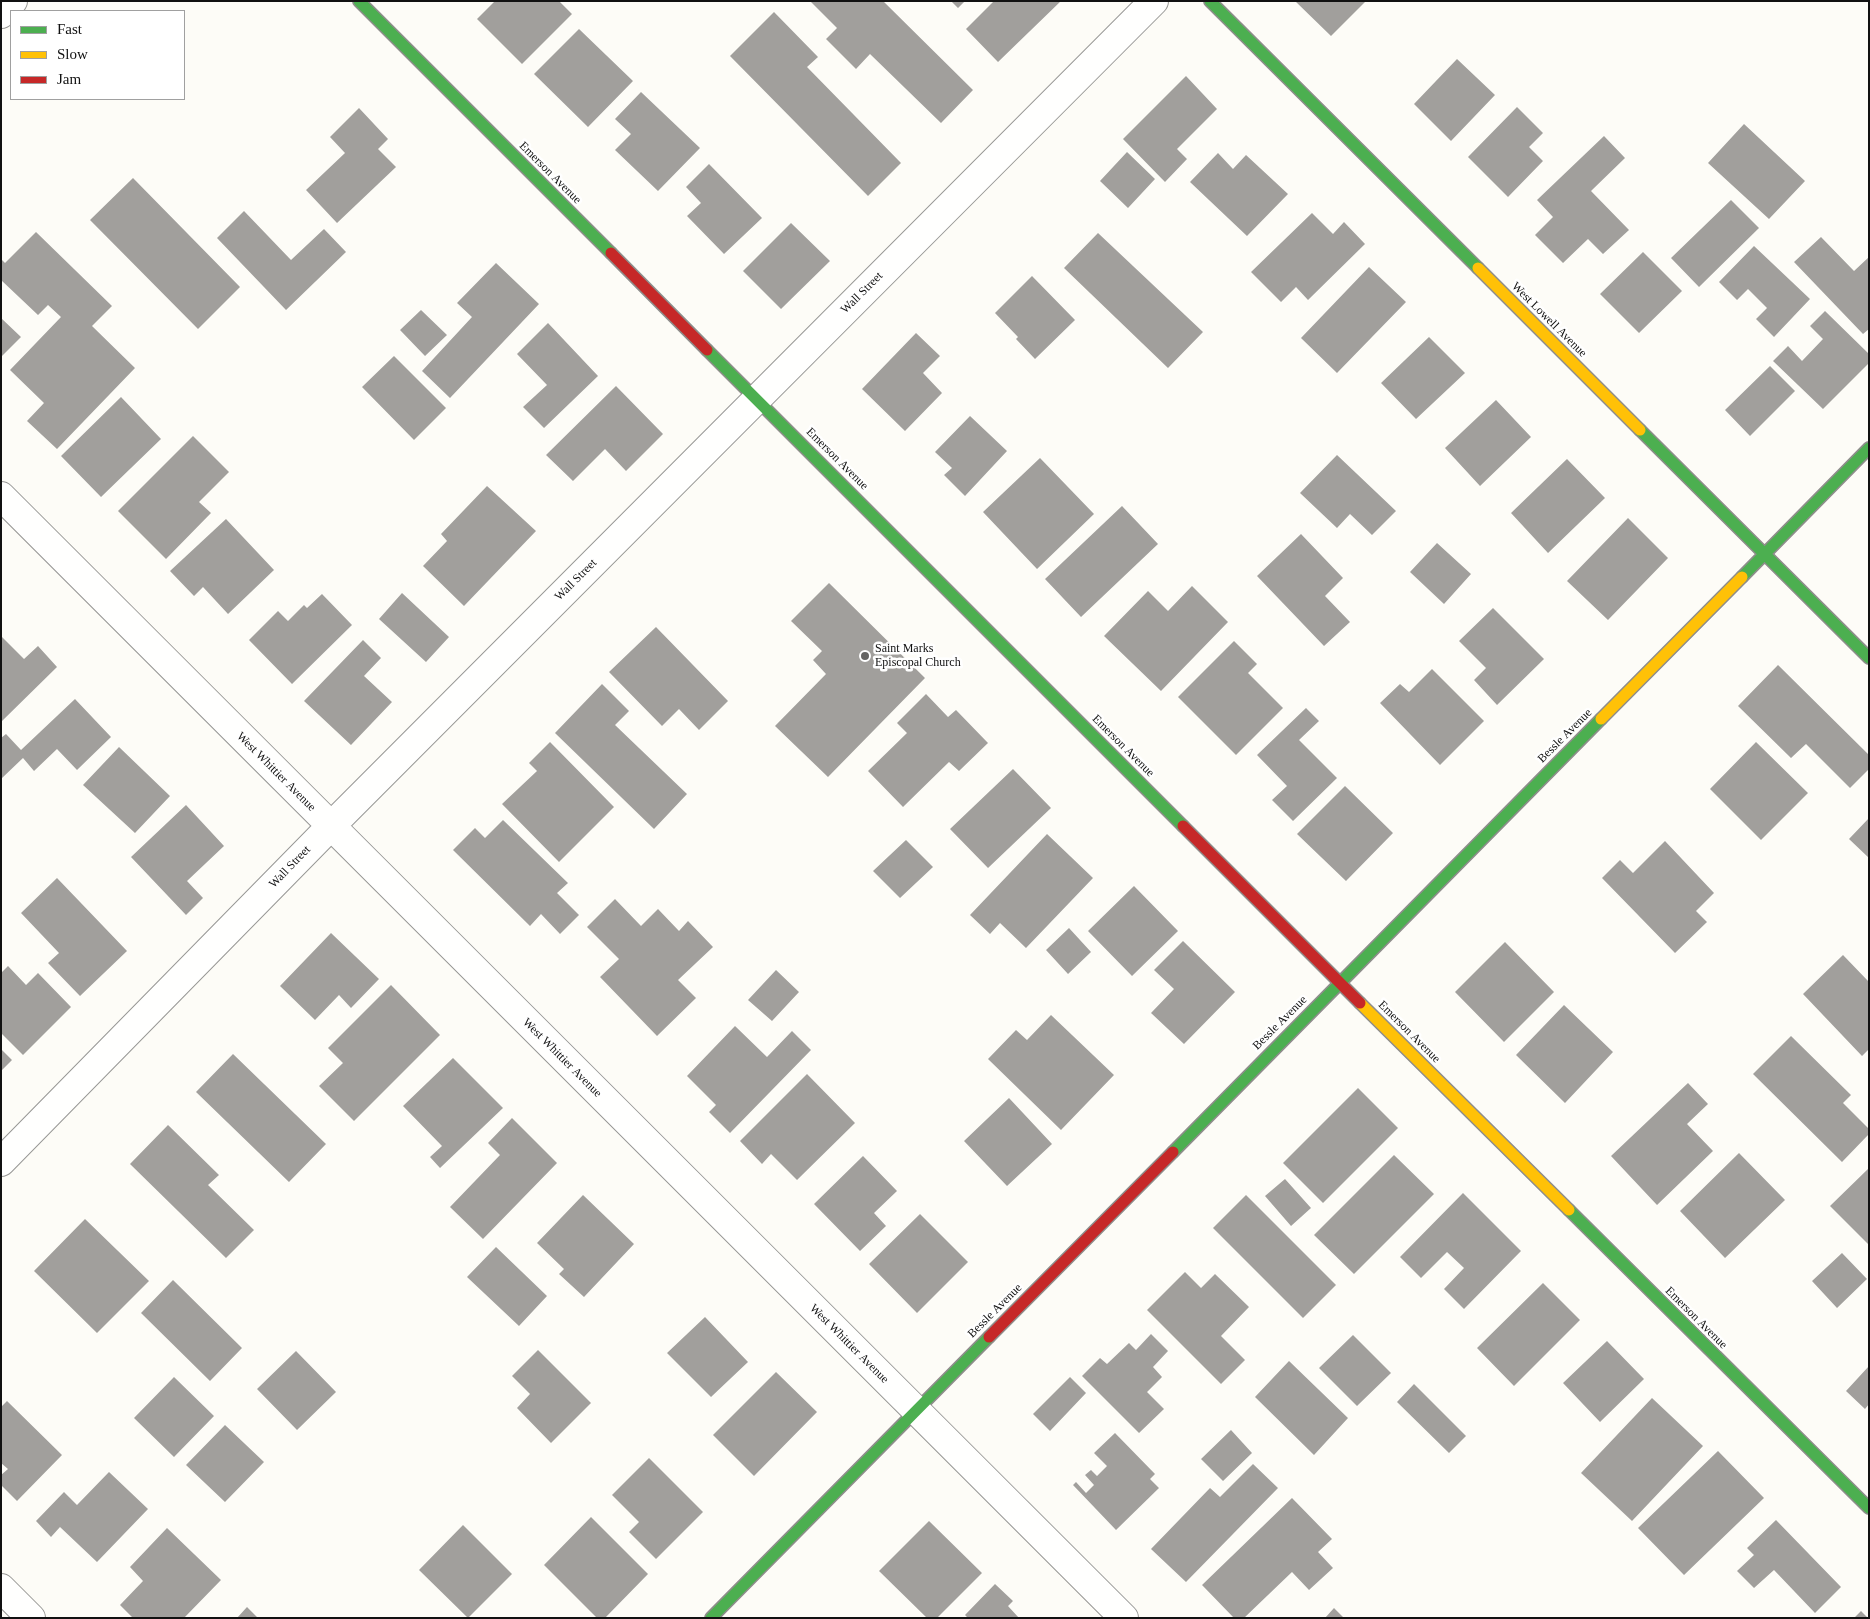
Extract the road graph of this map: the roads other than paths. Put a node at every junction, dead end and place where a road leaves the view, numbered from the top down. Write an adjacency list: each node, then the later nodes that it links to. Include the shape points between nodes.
1 (14, 1): 5 (street)
2 (359, 1): 6 (street, Emerson Avenue)
3 (1154, 1): 6 (street, Wall Street)
4 (1210, 1): 9 (street, West Lowell Avenue)
5 (1, 14)
6 (756, 398): 11 (street, Wall Street); 12 (street, Emerson Avenue)
7 (1869, 448): 9 (street, Bessle Avenue)
8 (1, 496): 11 (street, West Whittier Avenue)
9 (1763, 554): 10 (street, West Lowell Avenue); 12 (street, Bessle Avenue)
10 (1869, 658)
11 (330, 826): 13 (street, Wall Street); 14 (street, West Whittier Avenue)
12 (1340, 983): 14 (street, Bessle Avenue); 15 (street, Emerson Avenue)
13 (1, 1162)
14 (916, 1410): 18 (street, Bessle Avenue); 19 (street, West Whittier Avenue)
15 (1869, 1508)
16 (1, 1588): 17 (street)
17 (31, 1618)
18 (711, 1618)
19 (1124, 1618)

